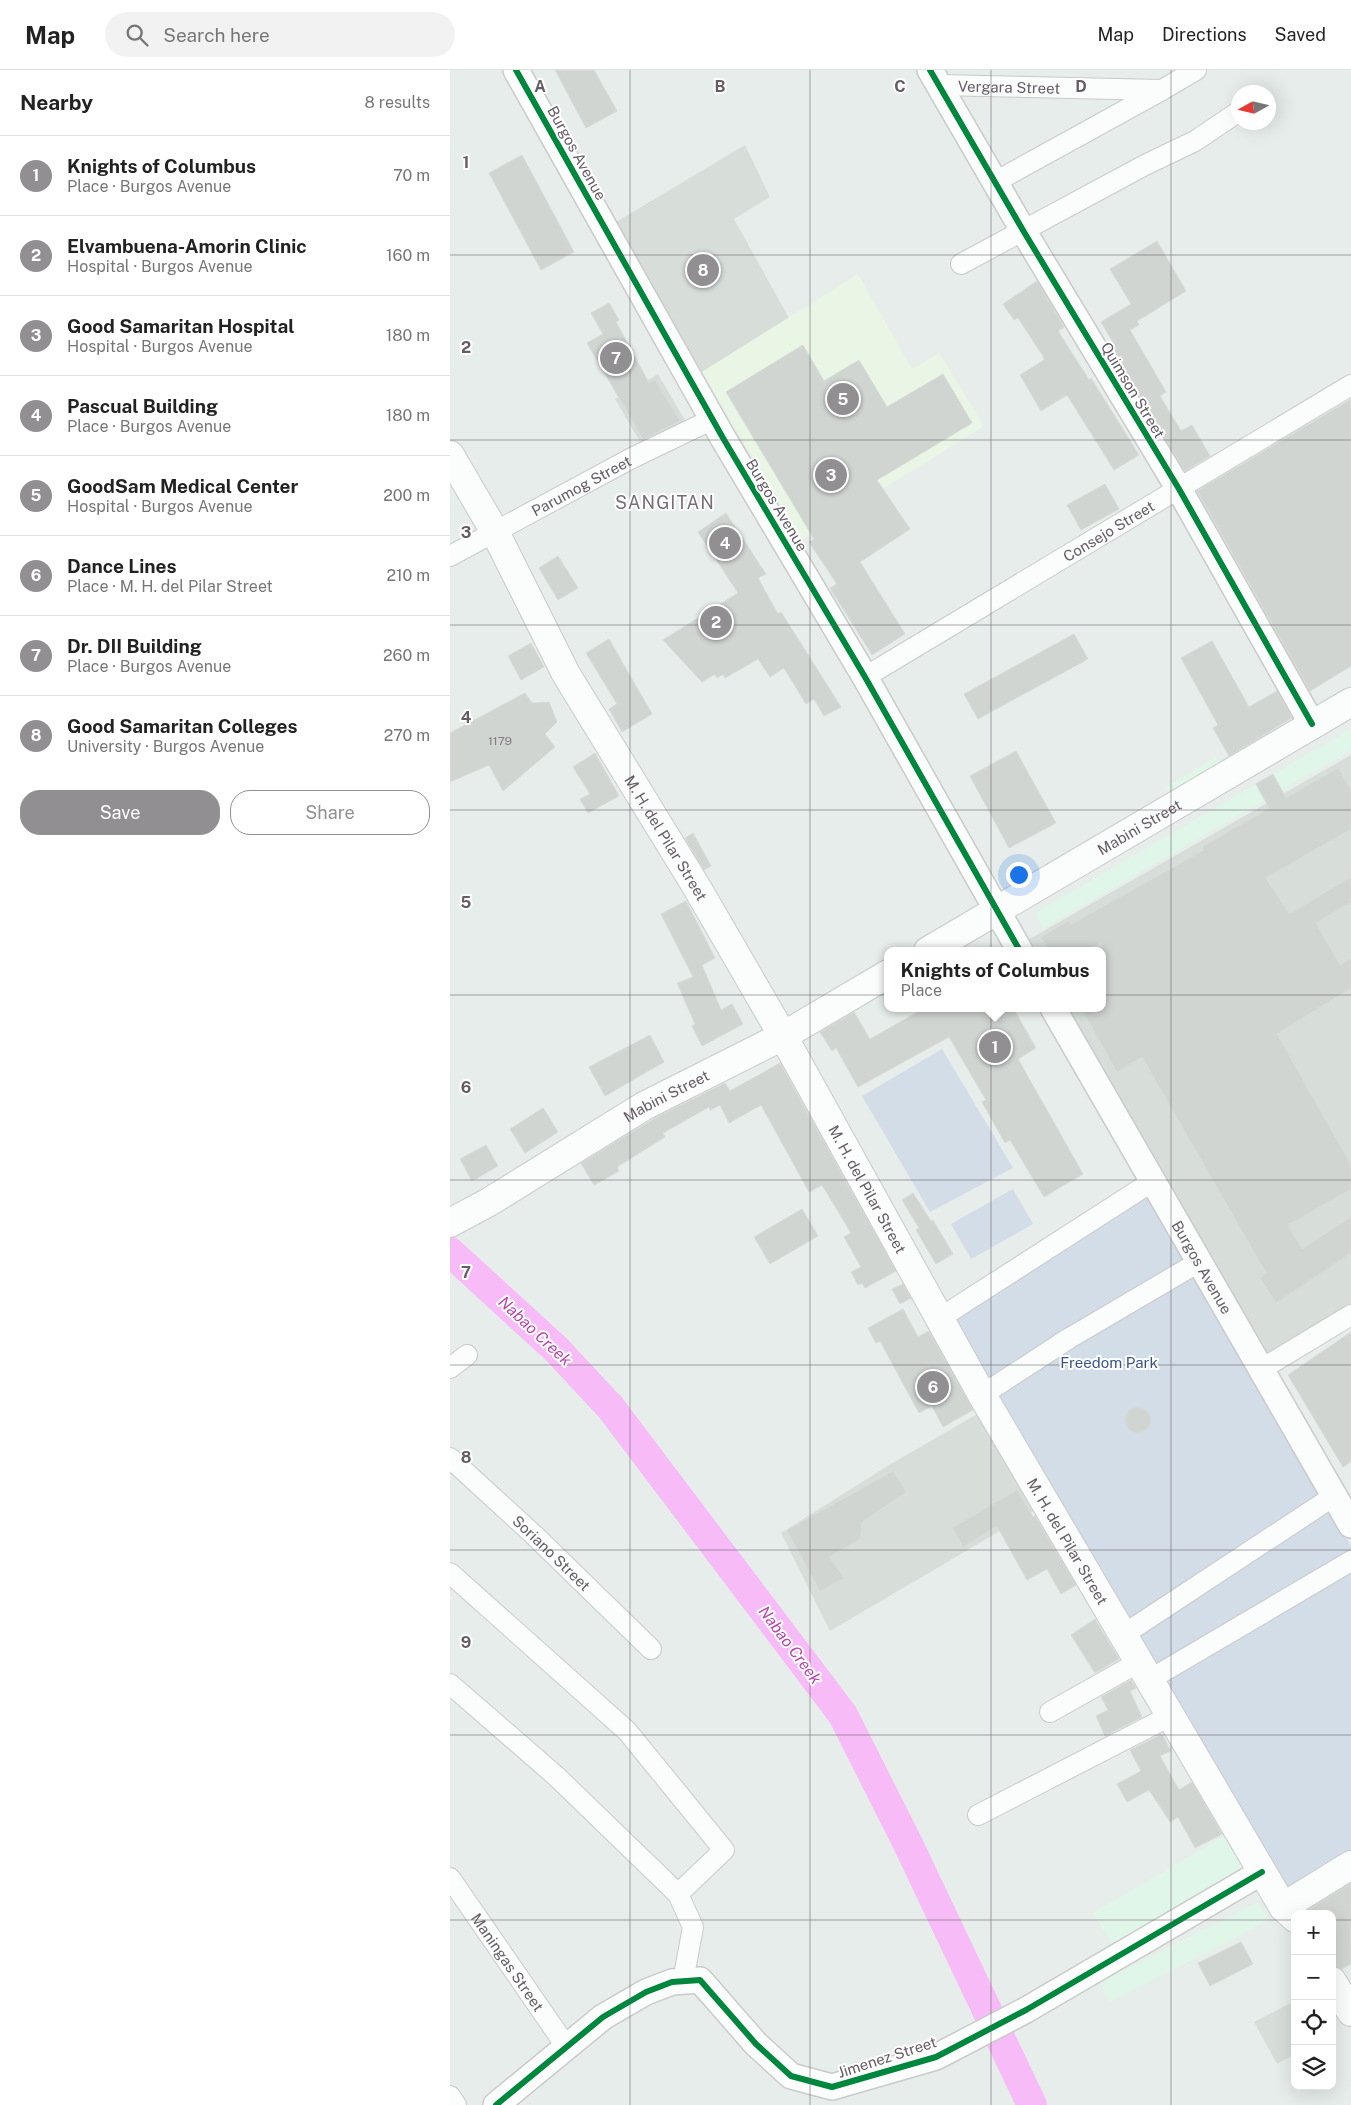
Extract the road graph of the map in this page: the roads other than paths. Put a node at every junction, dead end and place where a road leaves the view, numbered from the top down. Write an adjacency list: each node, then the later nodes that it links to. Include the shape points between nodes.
1 (516, 70): 10 (street, Burgos Avenue)
2 (1196, 70): 4 (street)
3 (934, 77): 4 (street, Vergara Street); 6 (street, Quimson Street)
4 (1162, 90): 6 (street)
5 (1231, 117): 7 (street, via 1195,141)
6 (995, 182): 7 (street, Quimson Street)
7 (1024, 232): 8 (street); 12 (street, Quimson Street)
8 (961, 264)
9 (1351, 385): 12 (street, Consejo Street)
10 (713, 419): 13 (street, Parumog Street); 15 (street, Burgos Avenue)
11 (450, 455): 13 (main road, M. H. del Pilar Street)
12 (1179, 489): 15 (street, Consejo Street); 17 (street, Quimson Street)
13 (494, 532): 14 (street, Parumog Street); 23 (main road, M. H. del Pilar Street, via 566,674 696,886)
14 (450, 556)
15 (865, 677): 18 (street, Burgos Avenue)
16 (1351, 702): 17 (main road, Mabini Street)
17 (1312, 724): 18 (main road, Mabini Street)
18 (996, 910): 19 (main road, Mabini Street); 20 (street, Burgos Avenue)
19 (935, 947)
20 (1018, 947)
21 (884, 976): 23 (main road, Mabini Street)
22 (1055, 1012): 24 (street, Burgos Avenue)
23 (783, 1036): 25 (main road, Mabini Street, via 644,1106); 28 (main road, M. H. del Pilar Street)
24 (1153, 1181): 26 (street, Burgos Avenue); 28 (street)
25 (450, 1223)
26 (1199, 1262): 32 (street, via 1068,1339); 34 (street, Burgos Avenue)
27 (1351, 1316): 30 (street)
28 (940, 1318): 32 (main road, M. H. del Pilar Street)
29 (467, 1355): 31 (street)
30 (1265, 1367)
31 (450, 1368)
32 (982, 1395): 38 (main road, M. H. del Pilar Street)
33 (450, 1458): 39 (street, Soriano Street)
34 (1334, 1496): 35 (street, Burgos Avenue); 38 (street)
35 (1351, 1525)
36 (1351, 1562): 40 (street)
37 (450, 1573): 48 (street, via 627,1731 724,1850)
38 (1123, 1634): 40 (main road, M. H. del Pilar Street)
39 (652, 1649)
40 (1144, 1671): 42 (street); 43 (main road, M. H. del Pilar Street)
41 (450, 1684): 48 (street, via 556,1776)
42 (1050, 1712)
43 (1170, 1716): 44 (street); 46 (main road, M. H. del Pilar Street)
44 (978, 1814)
45 (1351, 1865): 49 (main road)
46 (1262, 1872): 49 (main road, M. H. del Pilar Street); 50 (street, Jimenez Street, via 1026,2010 936,2057 832,2088 791,2076 756,2044 700,1980)
47 (450, 1878): 53 (street, Maningas Street)
48 (678, 1894): 50 (street, via 693,1926)
49 (1289, 1913)
50 (684, 1971): 53 (street, Jimenez Street, via 672,1982 646,1992 603,2017)
51 (1336, 1988): 52 (main road)
52 (1351, 2012)
53 (566, 2046): 56 (street, Jimenez Street)
54 (450, 2096): 55 (street)
55 (456, 2105)
56 (496, 2105)

